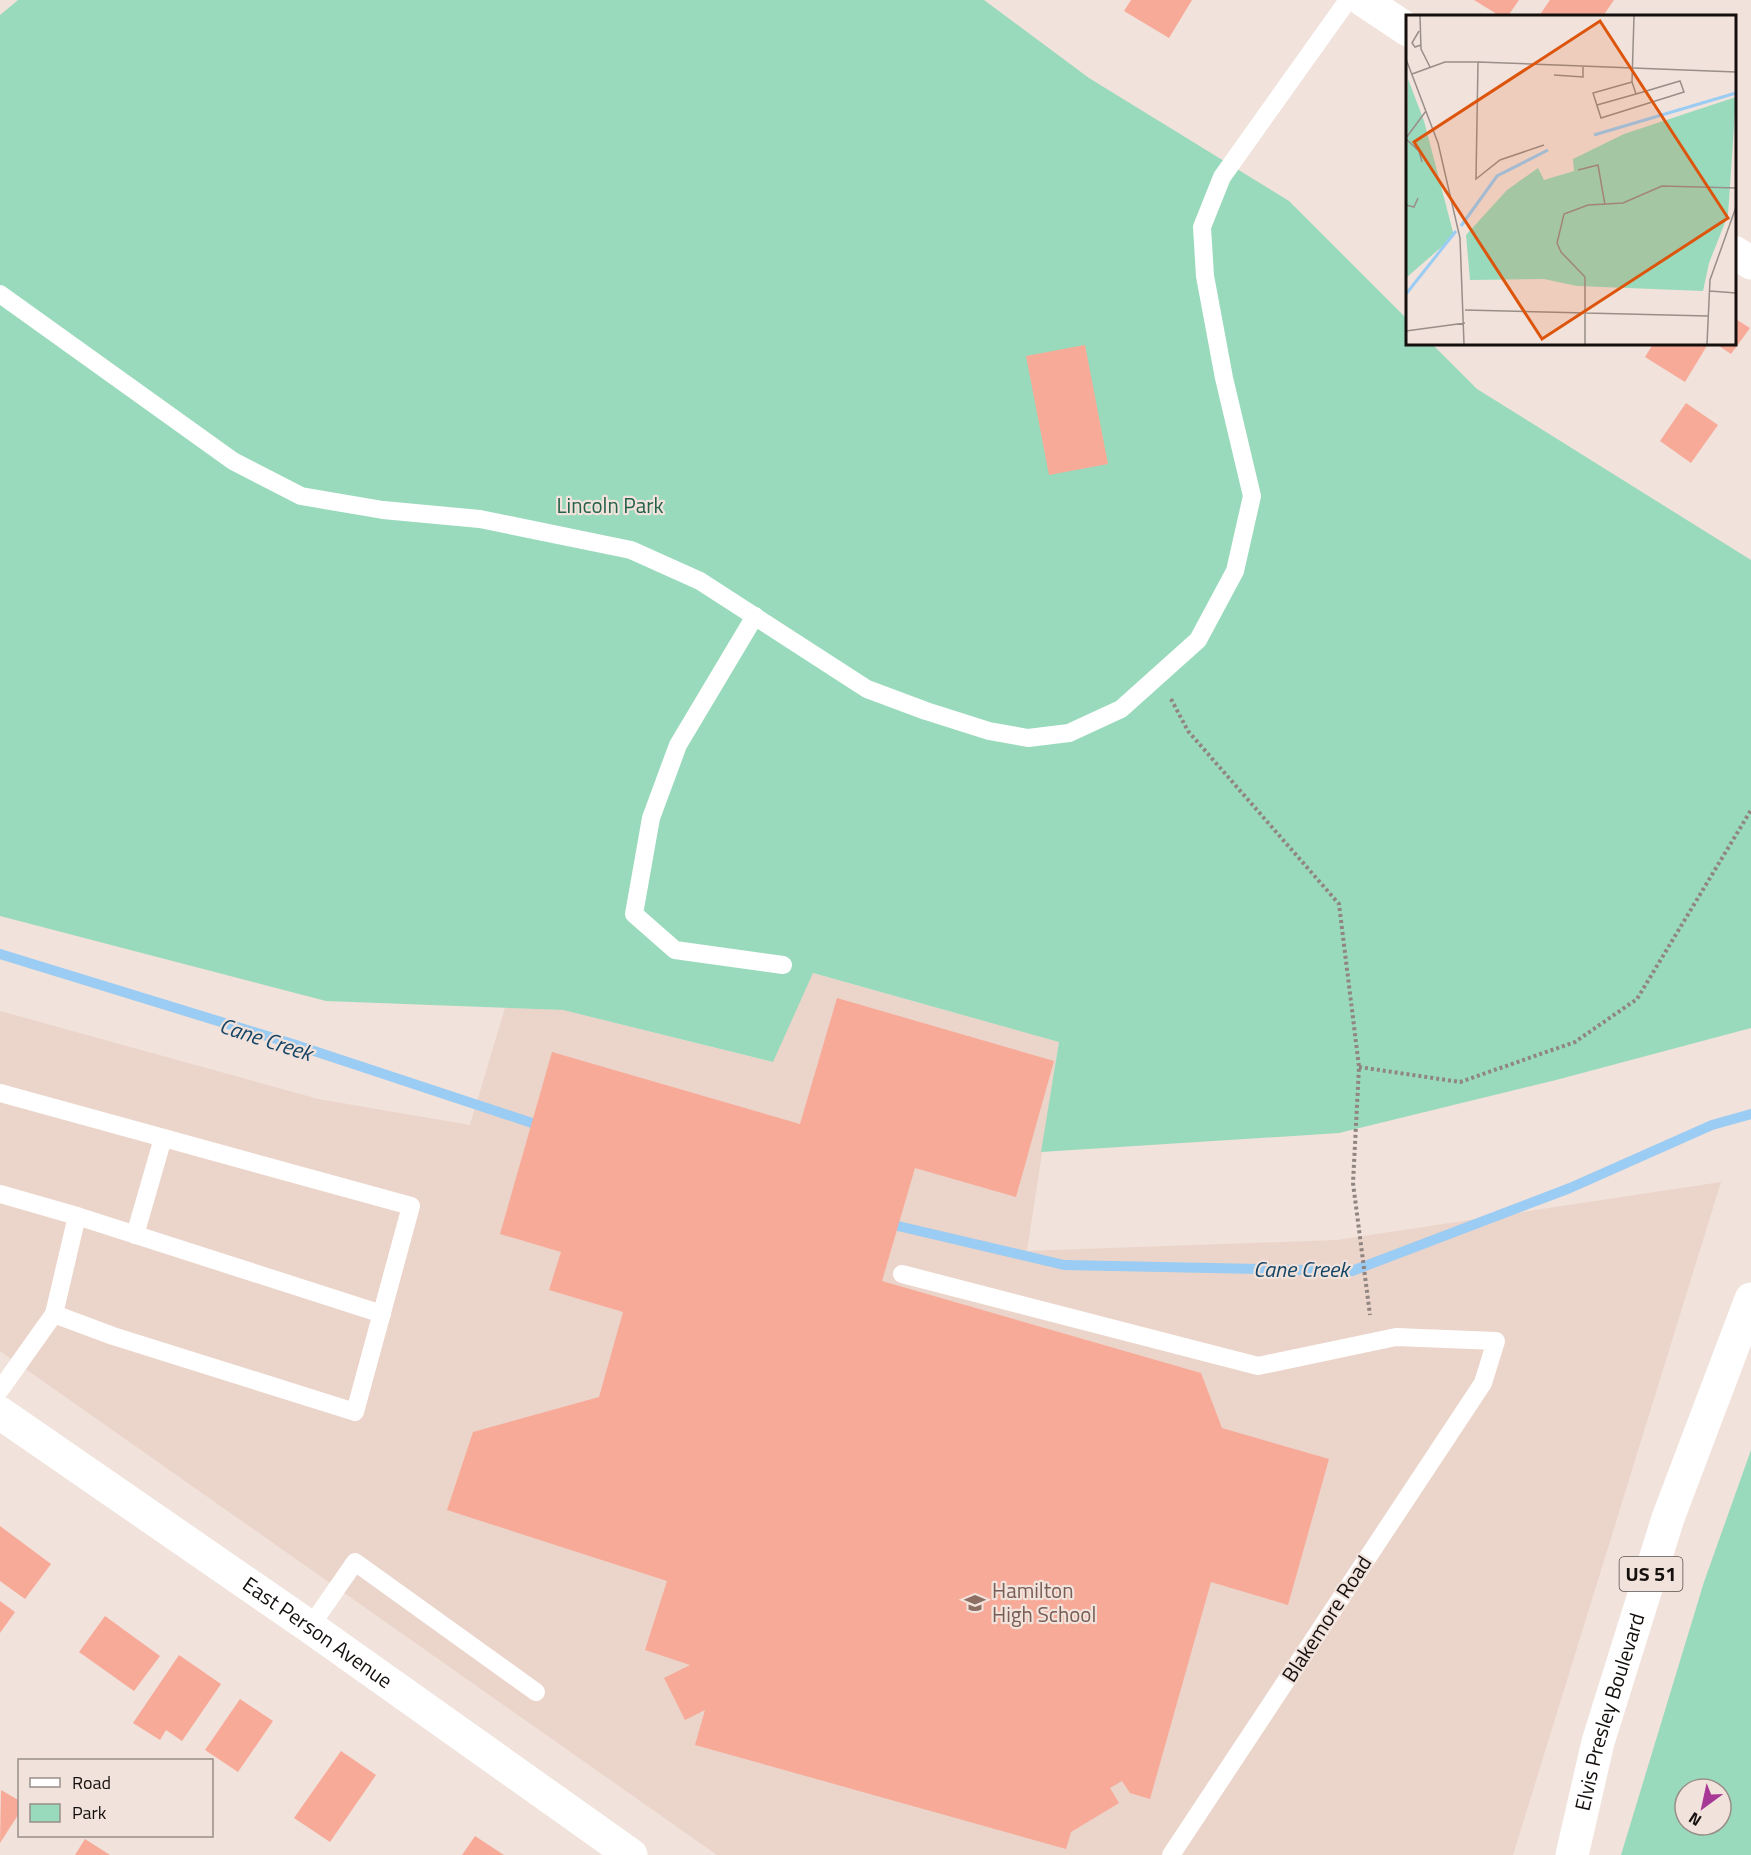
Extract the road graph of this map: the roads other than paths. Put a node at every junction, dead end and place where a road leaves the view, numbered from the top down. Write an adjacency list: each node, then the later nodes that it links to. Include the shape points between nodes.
1 (1348, 0): 7 (lane, via 1222,177 1202,227 1205,276 1252,496 1235,571 1198,640 1121,709 1070,733 1028,738 989,731 867,688)
2 (1363, 0): 3 (main road)
3 (1406, 29)
4 (1736, 253): 5 (main road)
5 (1751, 263)
6 (0, 294): 7 (lane, via 233,461 301,496 383,510 480,519 631,550 700,581)
7 (755, 616): 8 (lane, via 678,745 651,818 634,914 675,950)
8 (783, 965)
9 (0, 1093): 10 (lane)
10 (163, 1138): 13 (lane); 17 (lane, via 411,1206)
11 (0, 1194): 12 (lane)
12 (76, 1216): 13 (lane); 16 (lane)
13 (135, 1235): 17 (lane)
14 (902, 1274): 23 (lane, Blakemore Road, via 1258,1366 1396,1337 1496,1341 1483,1383)
15 (1751, 1299): 24 (main road, Elvis Presley Boulevard / US 51, via 1668,1518 1598,1742)
16 (54, 1314): 17 (lane, via 355,1412); 18 (lane)
17 (382, 1314)
18 (0, 1390)
19 (0, 1413): 20 (main road, East Person Avenue)
20 (310, 1627): 21 (lane, via 355,1562); 22 (main road, East Person Avenue)
21 (536, 1692)
22 (631, 1855)
23 (1171, 1855)
24 (1572, 1855)

